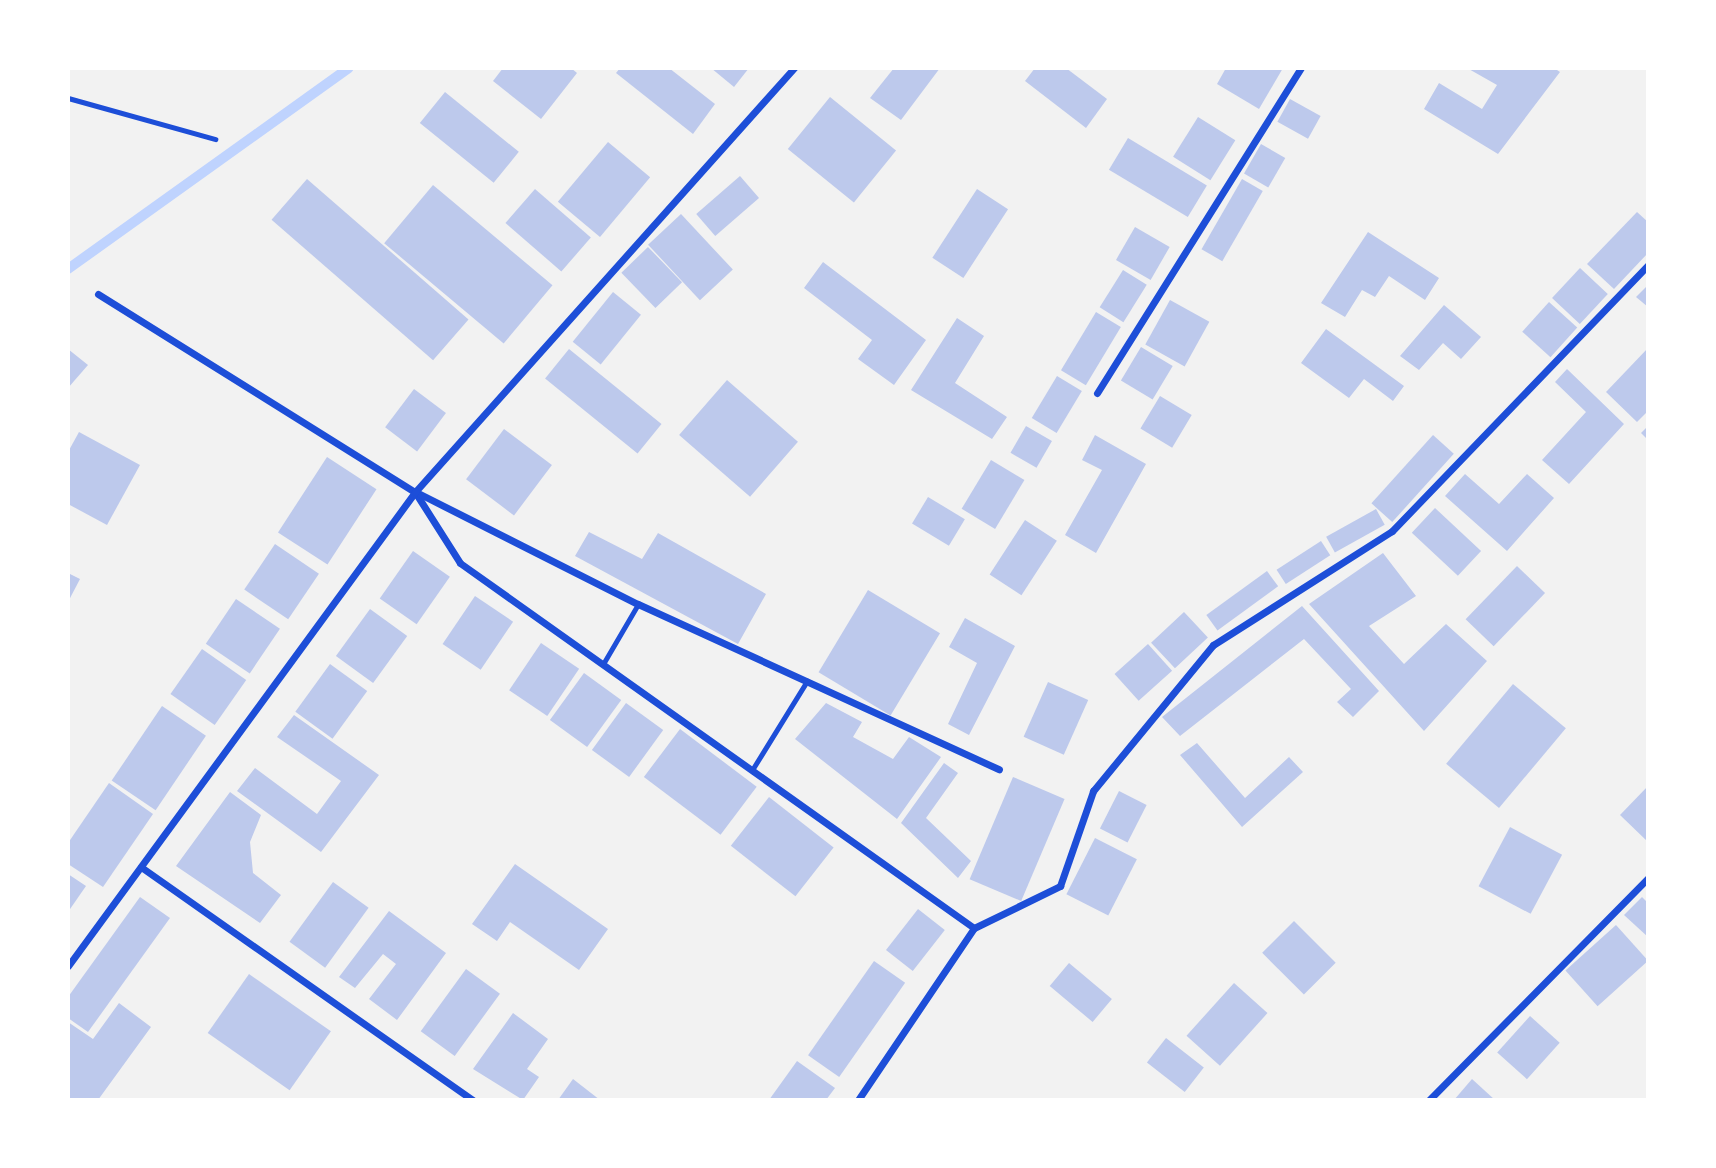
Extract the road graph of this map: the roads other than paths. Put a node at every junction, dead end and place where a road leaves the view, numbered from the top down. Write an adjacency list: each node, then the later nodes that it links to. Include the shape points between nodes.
1 (794, 68): 8 (street)
2 (1301, 68): 7 (street)
3 (68, 98): 4 (lane)
4 (215, 139)
5 (1648, 265): 16 (street, via 1392,531 1213,645 1093,791 1060,886)
6 (98, 294): 8 (street)
7 (1097, 393)
8 (415, 492): 9 (street); 10 (street, via 460,563); 14 (street)
9 (638, 604): 10 (lane); 11 (street)
10 (603, 664): 13 (street)
11 (807, 681): 12 (street); 13 (lane)
12 (999, 769)
13 (752, 770): 16 (street)
14 (141, 867): 17 (street); 18 (street)
15 (1648, 878): 20 (street)
16 (974, 928): 19 (street)
17 (68, 966)
18 (473, 1100)
19 (858, 1100)
20 (1429, 1100)

